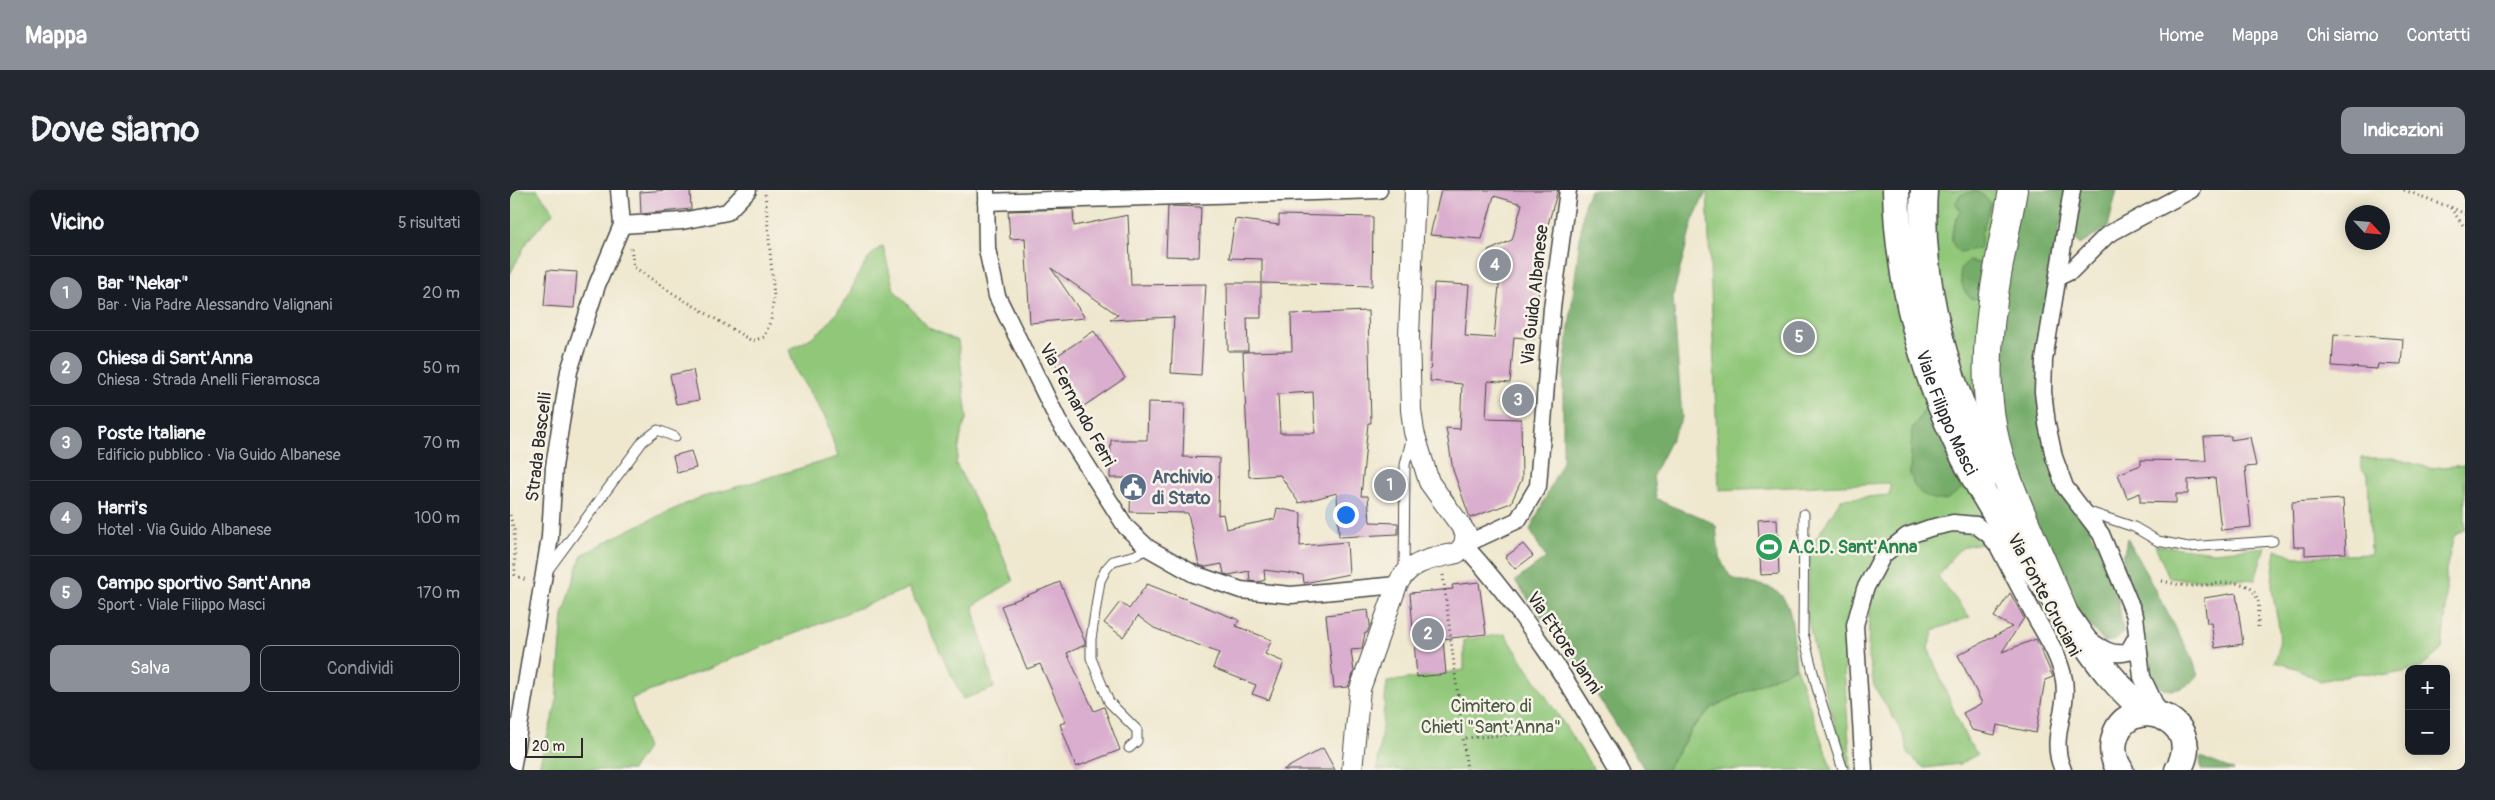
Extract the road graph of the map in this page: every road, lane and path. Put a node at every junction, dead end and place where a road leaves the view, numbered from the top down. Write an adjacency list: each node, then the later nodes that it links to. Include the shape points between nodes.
1 (619, 190): 16 (street)
2 (748, 190): 16 (street, via 727,212 682,221)
3 (764, 190): 16 (path, via 774,296 771,320 764,337 752,341 634,267)
4 (1380, 190): 13 (street)
5 (1416, 190): 19 (street, via 1409,336)
6 (1568, 190): 25 (street, Via Guido Albanese, via 1552,308 1538,486 1518,520)
7 (1896, 190): 31 (main road, Viale Filippo Masci, via 1898,246 1905,291 1926,369 1943,412 1963,456 2005,529)
8 (1924, 190): 31 (main road, Viale Filippo Masci, via 1925,260 1948,364 1977,445)
9 (2013, 190): 31 (highway, via 1989,335 1990,406 2002,463)
10 (2072, 190): 18 (street)
11 (2191, 190): 18 (street, via 2107,235 2071,271)
12 (2404, 190): 14 (path)
13 (983, 194): 26 (street, Via Fernando Ferri, via 988,249 997,296 1058,420 1126,528)
14 (2450, 207): 15 (path); 17 (path)
15 (2465, 214)
16 (624, 225): 28 (street, Strada Bascelli, via 597,285 569,371 554,467)
17 (2465, 228)
18 (2058, 277): 21 (street, via 2044,360 2043,392 2054,457 2065,487)
19 (1414, 432): 25 (street, via 1429,482 1466,533); 29 (lane, via 1404,465)
20 (676, 436): 28 (lane, via 658,430 643,441)
21 (2083, 510): 24 (lane, via 2134,527 2158,541 2188,546); 33 (street, via 2101,534 2117,570 2135,616)
22 (1804, 514): 46 (lane, via 1803,633)
23 (510, 515): 28 (path, via 514,530 515,575 524,581)
24 (2273, 541)
25 (1464, 545): 29 (street, via 1458,553 1421,562); 45 (street, Via Ettore Janni, via 1527,622 1584,708)
26 (1148, 548): 29 (street, Via Fernando Ferri, via 1194,574 1241,590 1291,595); 39 (lane, via 1113,561 1106,569 1100,581 1091,639 1091,658 1109,702 1137,730 1137,741)
27 (1443, 574): 38 (path)
28 (544, 576): 42 (street, Strada Bascelli)
29 (1400, 578): 43 (street, via 1360,689)
30 (2162, 581): 32 (path, via 2193,586 2232,582 2246,587 2254,591 2258,602)
31 (2070, 620): 33 (street, via 2101,648 2117,654 2128,652); 34 (main road, Viale Filippo Masci)
32 (2258, 628)
33 (2136, 638): 35 (street, via 2142,677)
34 (2098, 664): 35 (main road, Viale Filippo Masci, via 2124,693); 36 (main road, Viale Filippo Masci)
35 (2155, 714): 36 (main road, via 2135,716); 41 (main road, Viale Filippo Masci, via 2173,722 2180,730 2184,739)
36 (2122, 726): 40 (main road, via 2115,738)
37 (1536, 733): 38 (path)
38 (1463, 738): 44 (path)
39 (1129, 748)
40 (2115, 766)
41 (2182, 766)
42 (512, 770)
43 (1352, 770)
44 (1467, 770)
45 (1620, 770)
46 (1843, 770)
47 (1864, 770): 48 (street, Via Fonte Cruciani, via 1855,625 1865,589 1883,555 1906,536 1953,523 1976,526 1998,546 2058,659 2064,681 2056,736)
48 (2063, 770)

